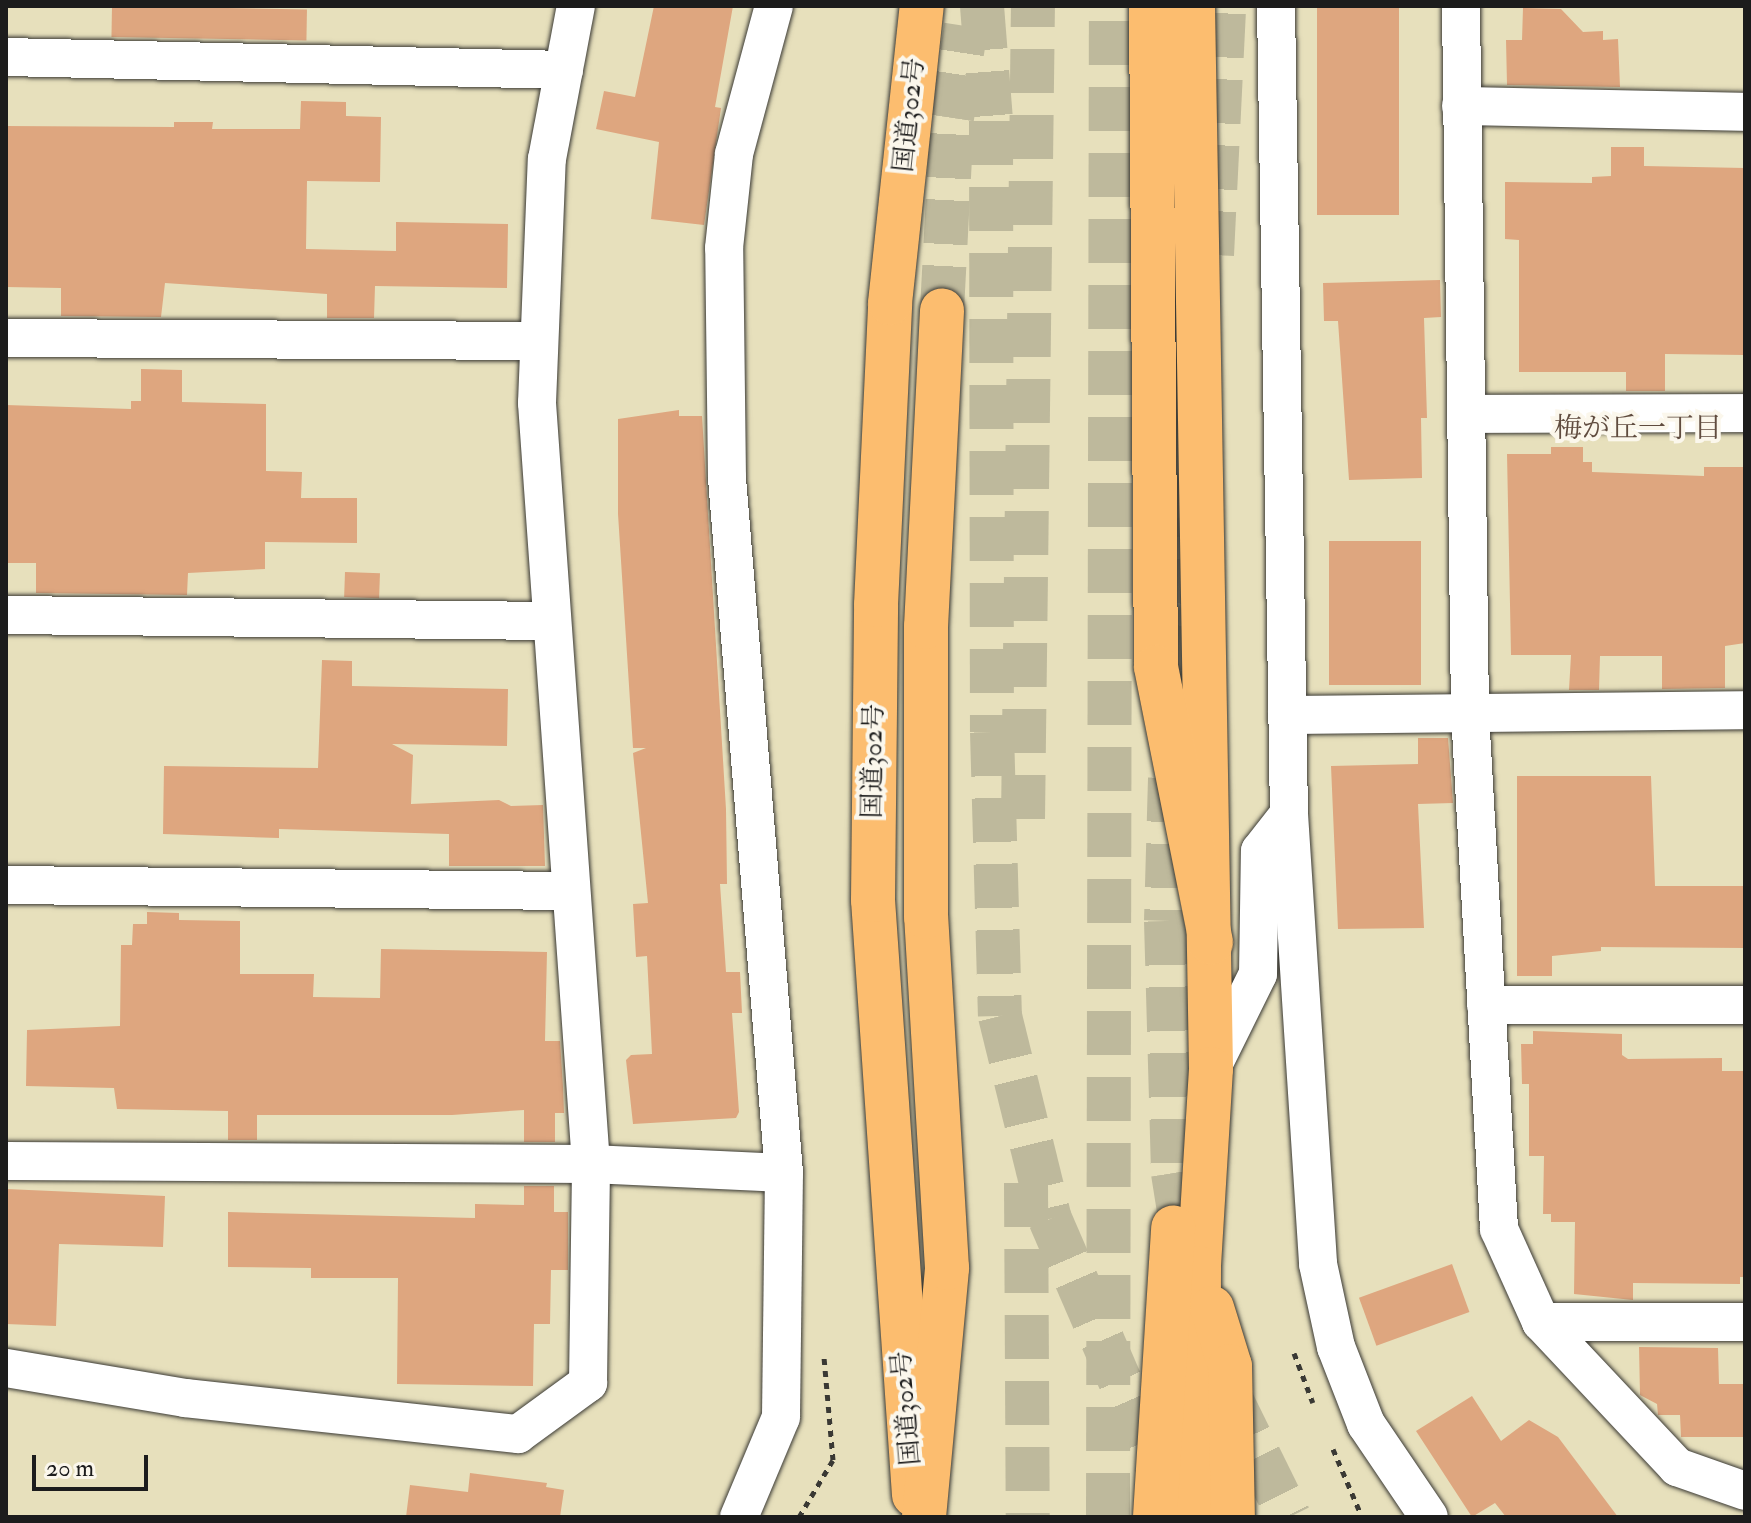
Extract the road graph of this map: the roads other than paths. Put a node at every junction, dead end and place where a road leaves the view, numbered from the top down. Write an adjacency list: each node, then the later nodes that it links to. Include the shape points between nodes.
1 (576, 6): 9 (street)
2 (774, 6): 31 (street, via 734,154 724,248 727,478)
3 (922, 6): 38 (highway, 国道302号, via 890,303 876,605 873,900)
4 (1151, 6): 25 (highway, via 1156,667)
5 (1193, 6): 25 (highway)
6 (1276, 6): 21 (street)
7 (1461, 6): 10 (street)
8 (6, 57): 9 (street)
9 (564, 70): 14 (street, via 547,159)
10 (1461, 106): 11 (street); 16 (street)
11 (1745, 112)
12 (942, 310): 39 (highway, via 926,627 926,917 947,1268)
13 (6, 338): 14 (street)
14 (539, 341): 18 (street, via 537,403)
15 (1745, 413): 16 (street)
16 (1466, 414): 20 (street)
17 (6, 615): 18 (street)
18 (552, 621): 24 (street)
19 (1745, 710): 20 (street)
20 (1470, 713): 21 (street); 26 (street)
21 (1287, 715): 22 (street)
22 (1289, 814): 28 (street, via 1260,851 1258,974); 43 (street, via 1318,1264 1336,1347 1366,1424)
23 (6, 885): 24 (street)
24 (571, 891): 30 (street)
25 (1211, 943): 28 (highway)
26 (1486, 1005): 27 (street); 33 (street, via 1499,1229)
27 (1745, 1005)
28 (1211, 1082): 32 (highway); 40 (highway, via 1172,1232)
29 (6, 1161): 30 (street)
30 (591, 1164): 31 (street); 35 (street, via 588,1383 518,1434 185,1398)
31 (784, 1173): 37 (street, via 781,1417)
32 (1199, 1268): 41 (highway); 42 (highway, via 1230,1366)
33 (1541, 1322): 34 (street); 36 (street, via 1677,1467)
34 (1745, 1322)
35 (6, 1368)
36 (1745, 1491)
37 (739, 1517)
38 (916, 1517)
39 (924, 1517)
40 (1155, 1517)
41 (1198, 1517)
42 (1233, 1517)
43 (1429, 1517)

